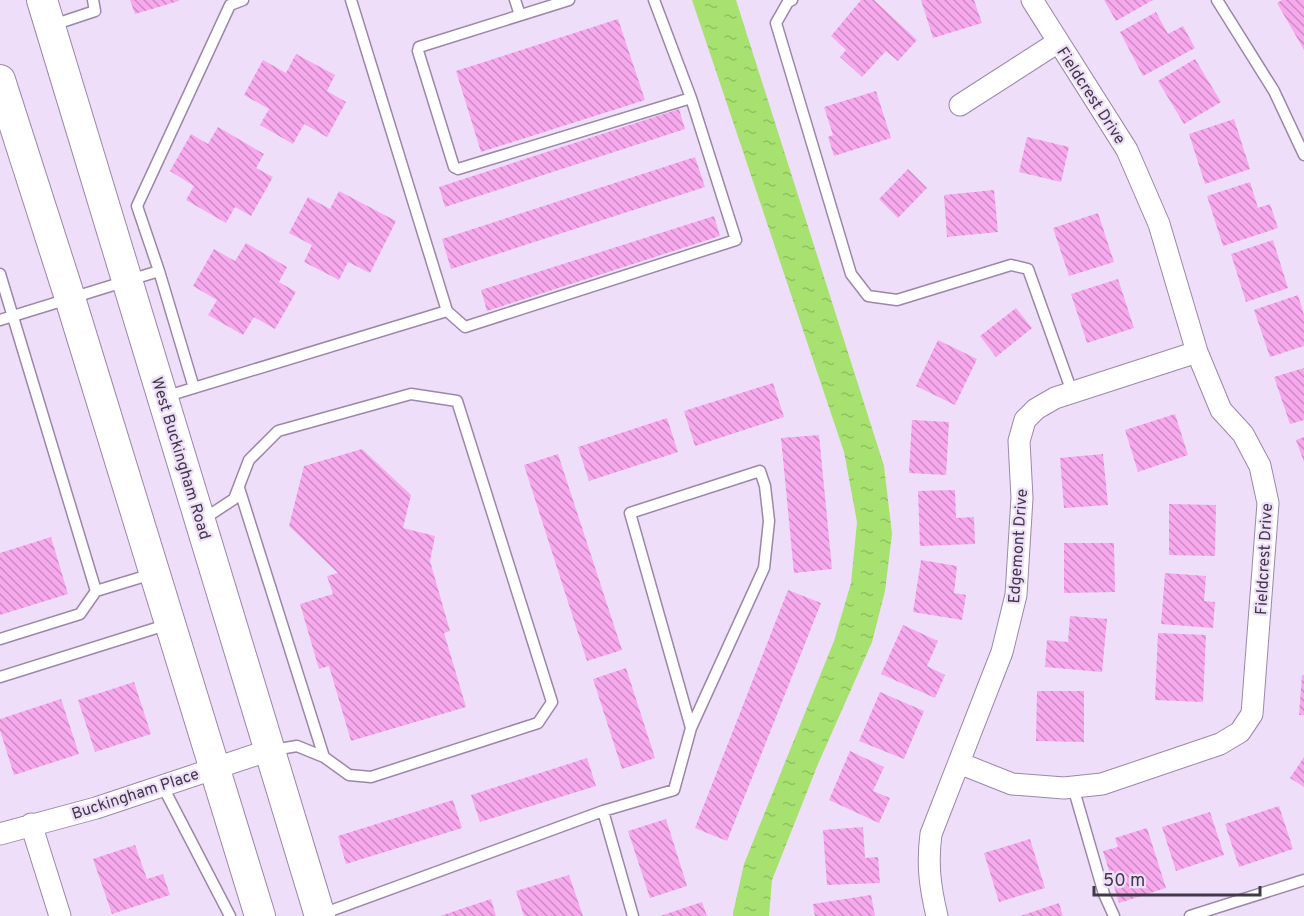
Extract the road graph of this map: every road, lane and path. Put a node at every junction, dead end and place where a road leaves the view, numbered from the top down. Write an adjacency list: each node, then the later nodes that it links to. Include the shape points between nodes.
1 (93, 0): 10 (lane, via 95,11)
2 (243, 0): 17 (lane, via 230,5 137,206)
3 (351, 0): 21 (lane)
4 (515, 0): 11 (lane)
5 (569, 0): 11 (lane)
6 (654, 0): 14 (lane)
7 (792, 0): 26 (lane, via 776,23 851,274 868,296 897,300 1011,265 1028,269)
8 (1032, 0): 12 (street, Fieldcrest Drive)
9 (1217, 0): 16 (lane, via 1274,91)
10 (46, 13): 19 (main road, West Buckingham Road)
11 (520, 15): 14 (lane, via 419,47 454,167 458,169)
12 (1058, 42): 15 (street); 24 (street, Fieldcrest Drive, via 1127,150 1159,224)
13 (0, 80): 20 (main road)
14 (691, 98): 21 (lane, via 736,240 465,327)
15 (960, 105)
16 (1304, 155)
17 (159, 271): 19 (lane); 25 (lane)
18 (0, 273): 22 (lane)
19 (128, 279): 20 (lane); 27 (main road, West Buckingham Road)
20 (70, 298): 22 (lane); 30 (main road)
21 (447, 311): 25 (lane)
22 (13, 316): 23 (lane); 31 (lane)
23 (0, 320)
24 (1197, 352): 26 (street, Edgemont Drive); 41 (street, Fieldcrest Drive, via 1221,410 1243,434 1260,466 1268,503 1252,714 1240,732 1220,744 1102,784)
25 (194, 388): 27 (lane)
26 (1072, 392): 38 (street, Edgemont Drive, via 1035,409 1025,420 1019,441 1022,498 1016,595 1002,652)
27 (164, 397): 29 (main road, West Buckingham Road)
28 (238, 488): 29 (lane, via 234,499); 37 (lane); 37 (lane, via 249,460 278,431 411,394 458,401 552,702 538,723 371,777 349,776)
29 (201, 520): 36 (main road, West Buckingham Road)
30 (154, 574): 31 (lane); 32 (main road)
31 (96, 591): 33 (lane, via 80,614)
32 (170, 624): 34 (lane); 39 (main road)
33 (0, 639)
34 (0, 677)
35 (691, 729): 35 (lane, via 764,568 769,521 760,471 630,513); 42 (lane, via 674,790)
36 (270, 750): 37 (lane, via 297,746); 39 (street, Buckingham Place); 46 (main road, West Buckingham Road)
37 (324, 757)
38 (959, 764): 41 (street, Fieldcrest Drive, via 1012,784); 51 (street, Edgemont Drive, via 931,834 928,858)
39 (213, 767): 40 (street, Buckingham Place); 49 (main road)
40 (162, 785): 43 (street, Buckingham Place, via 96,808); 48 (lane)
41 (1073, 787): 52 (lane)
42 (603, 811): 46 (lane); 50 (lane)
43 (31, 824): 44 (street, Buckingham Place); 47 (street)
44 (0, 834)
45 (1304, 880): 53 (lane)
46 (320, 915)
47 (60, 916)
48 (230, 916)
49 (260, 916)
50 (633, 916)
51 (937, 916)
52 (1114, 916)
53 (1190, 916)

